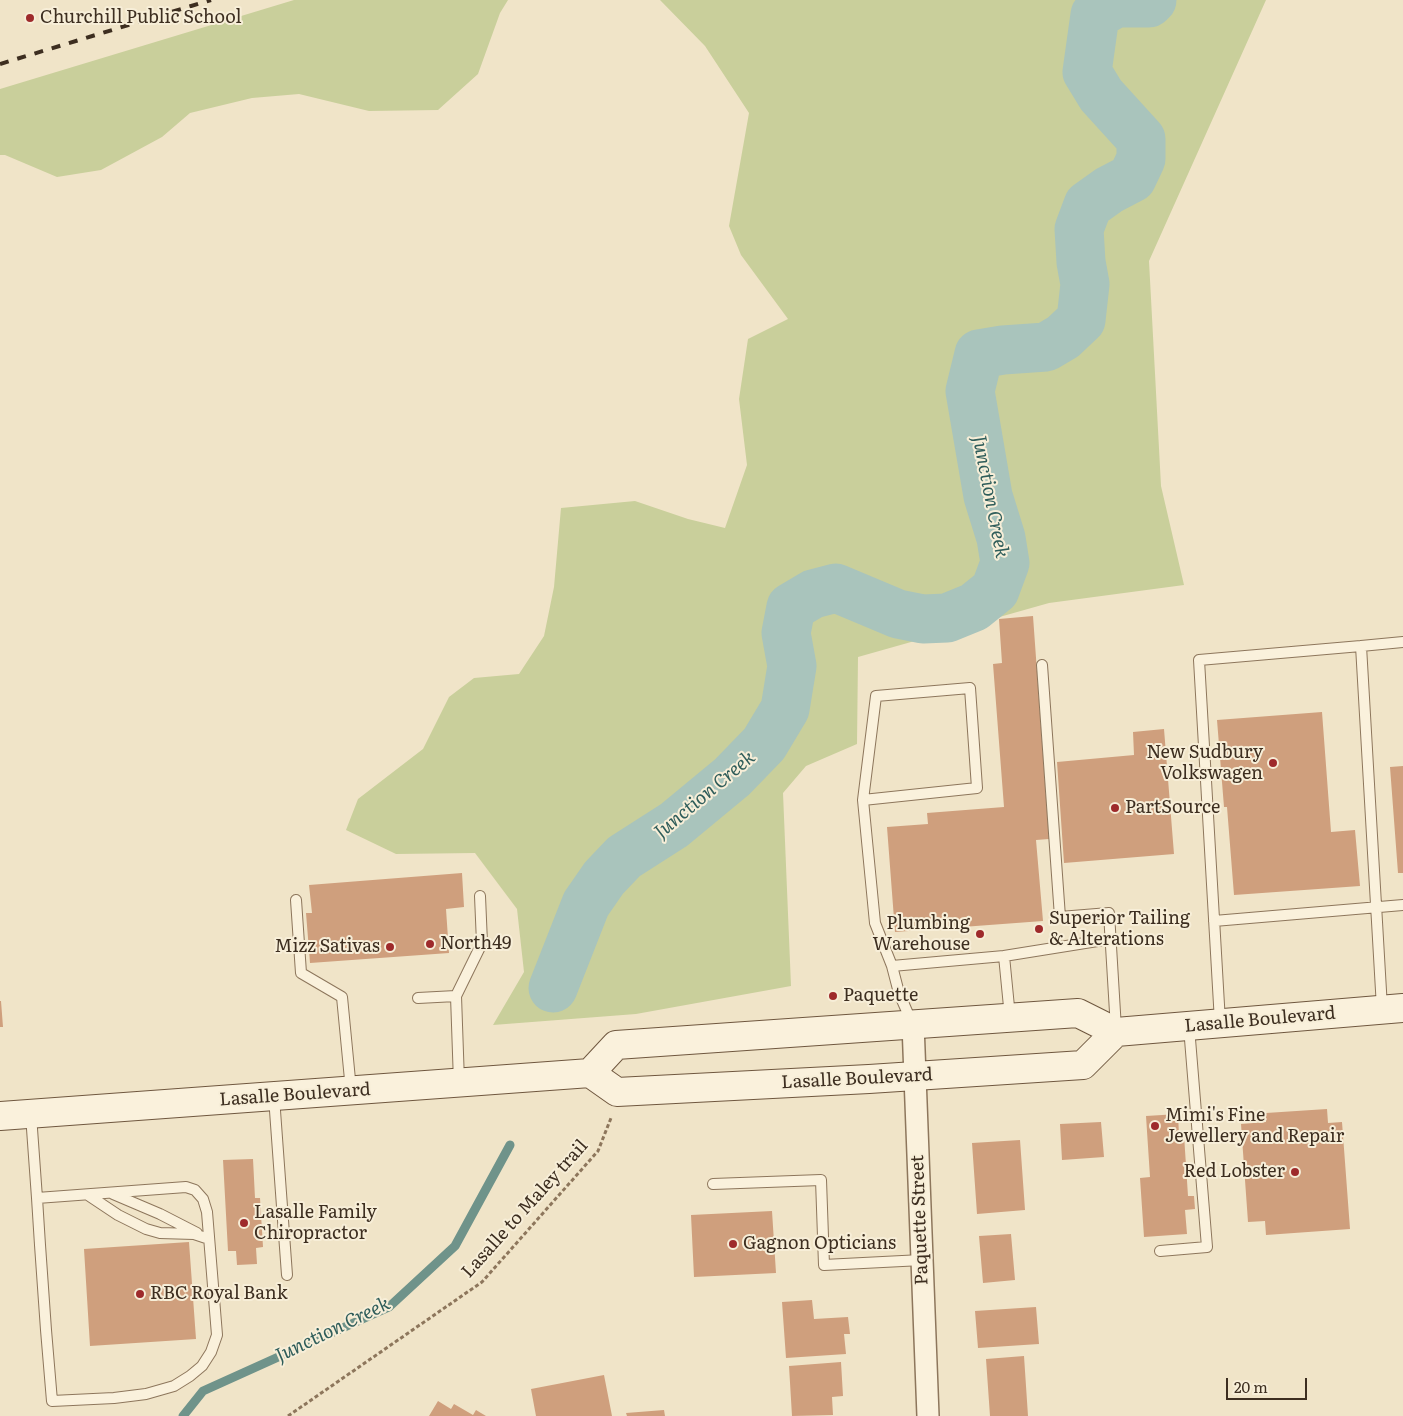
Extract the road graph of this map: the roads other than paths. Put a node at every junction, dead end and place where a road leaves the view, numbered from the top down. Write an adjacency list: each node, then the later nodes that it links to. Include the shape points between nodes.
1 (1403, 642): 2 (lane)
2 (1361, 646): 8 (lane); 9 (lane, via 1199,660)
3 (1042, 665): 10 (lane, via 1060,917 1109,912)
4 (863, 800): 4 (lane, via 977,788 970,688 876,696); 12 (lane, via 875,923)
5 (480, 896): 13 (lane, via 482,943)
6 (296, 900): 24 (lane, via 301,973 342,997)
7 (1403, 905): 8 (lane)
8 (1375, 907): 9 (lane); 15 (lane)
9 (1214, 921): 17 (lane)
10 (1110, 939): 11 (lane); 20 (lane)
11 (1004, 956): 12 (lane); 16 (lane)
12 (892, 966): 18 (lane)
13 (456, 996): 14 (lane); 23 (lane)
14 (418, 998)
15 (1393, 1009): 17 (main road, Lasalle Boulevard)
16 (1010, 1017): 18 (main road); 20 (main road, via 1078,1013)
17 (1220, 1023): 19 (main road, Lasalle Boulevard)
18 (913, 1024): 21 (main road, via 616,1045); 22 (street, Paquette Street)
19 (1189, 1026): 20 (main road, Lasalle Boulevard); 33 (lane, via 1208,1247)
20 (1116, 1032): 22 (main road, Lasalle Boulevard, via 1083,1065)
21 (590, 1074): 22 (main road, Lasalle Boulevard, via 618,1092); 23 (main road, Lasalle Boulevard)
22 (916, 1076): 34 (street, Paquette Street)
23 (459, 1083): 24 (main road, Lasalle Boulevard)
24 (351, 1091): 25 (main road, Lasalle Boulevard)
25 (274, 1096): 26 (main road, Lasalle Boulevard); 35 (lane)
26 (31, 1114): 27 (main road, Lasalle Boulevard); 31 (lane)
27 (0, 1116)
28 (713, 1184): 34 (lane, via 821,1180 824,1265)
29 (111, 1193): 30 (lane); 32 (lane); 32 (lane, via 186,1187 195,1190 203,1199 207,1212)
30 (88, 1195): 31 (lane); 32 (lane, via 146,1229 160,1233 194,1234)
31 (37, 1198): 32 (lane, via 52,1401 146,1394 174,1386 202,1366 217,1335)
32 (209, 1239)
33 (1160, 1251)
34 (922, 1260): 36 (street, Paquette Street)
35 (287, 1275)
36 (928, 1416)

